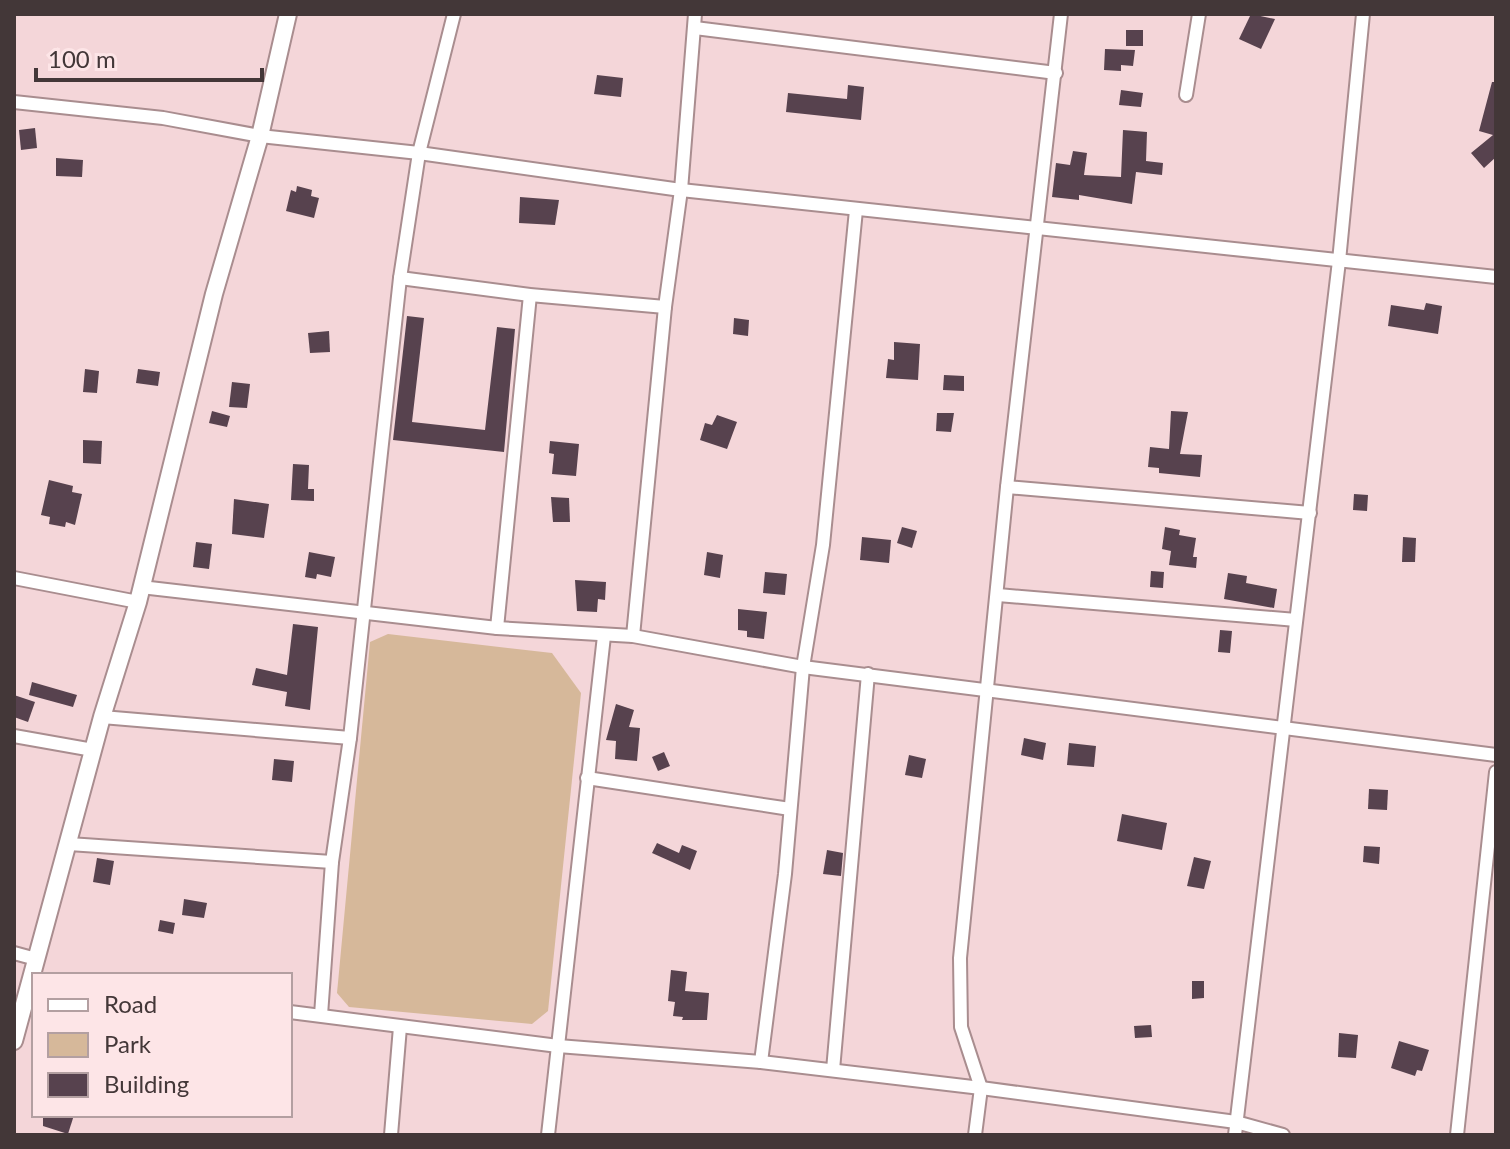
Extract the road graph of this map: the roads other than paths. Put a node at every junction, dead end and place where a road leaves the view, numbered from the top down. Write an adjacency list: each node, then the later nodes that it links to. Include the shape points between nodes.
1 (288, 14): 11 (street)
2 (454, 14): 12 (street)
3 (695, 14): 7 (street)
4 (1061, 14): 8 (street)
5 (1199, 14): 9 (street)
6 (1363, 14): 16 (street)
7 (695, 28): 8 (street); 13 (street)
8 (1056, 73): 15 (street)
9 (1186, 95)
10 (14, 102): 11 (street, via 163,118)
11 (260, 136): 12 (street); 24 (street, via 214,294)
12 (419, 153): 13 (street); 18 (street)
13 (681, 190): 14 (street); 20 (street)
14 (856, 210): 15 (street); 31 (street, via 823,545)
15 (1038, 226): 16 (street); 21 (street)
16 (1339, 261): 17 (street); 22 (street)
17 (1496, 277)
18 (400, 278): 19 (street); 26 (street)
19 (530, 295): 20 (street); 28 (street)
20 (665, 307): 30 (street)
21 (1007, 487): 22 (street); 25 (street)
22 (1310, 513): 27 (street)
23 (14, 578): 24 (street)
24 (140, 595): 26 (street); 34 (street)
25 (998, 595): 27 (street); 33 (street)
26 (364, 610): 28 (street); 37 (street)
27 (1296, 620): 35 (street)
28 (497, 628): 29 (street)
29 (604, 636): 30 (street); 41 (street)
30 (633, 636): 31 (street)
31 (803, 667): 32 (street); 42 (street)
32 (868, 674): 33 (street); 55 (street)
33 (987, 689): 35 (street); 56 (street, via 960,958 961,1027)
34 (102, 717): 37 (street); 38 (street)
35 (1283, 729): 39 (street); 57 (street)
36 (14, 736): 38 (street)
37 (350, 738): 44 (street)
38 (93, 750): 43 (street)
39 (1496, 755)
40 (1496, 772): 62 (street)
41 (587, 778): 42 (street); 53 (street)
42 (790, 809): 54 (street)
43 (69, 844): 44 (street); 46 (street)
44 (332, 862): 50 (street)
45 (14, 953): 46 (street)
46 (36, 959): 47 (street)
47 (34, 973)
48 (32, 986): 52 (street)
49 (292, 1012): 50 (street)
50 (321, 1015): 51 (street)
51 (400, 1027): 53 (street); 58 (street)
52 (14, 1041)
53 (558, 1046): 54 (street); 59 (street)
54 (761, 1062): 55 (street)
55 (833, 1070): 56 (street)
56 (981, 1088): 57 (street); 60 (street)
57 (1236, 1129): 61 (street)
58 (391, 1135)
59 (548, 1135)
60 (975, 1135)
61 (1283, 1135)
62 (1457, 1135)

